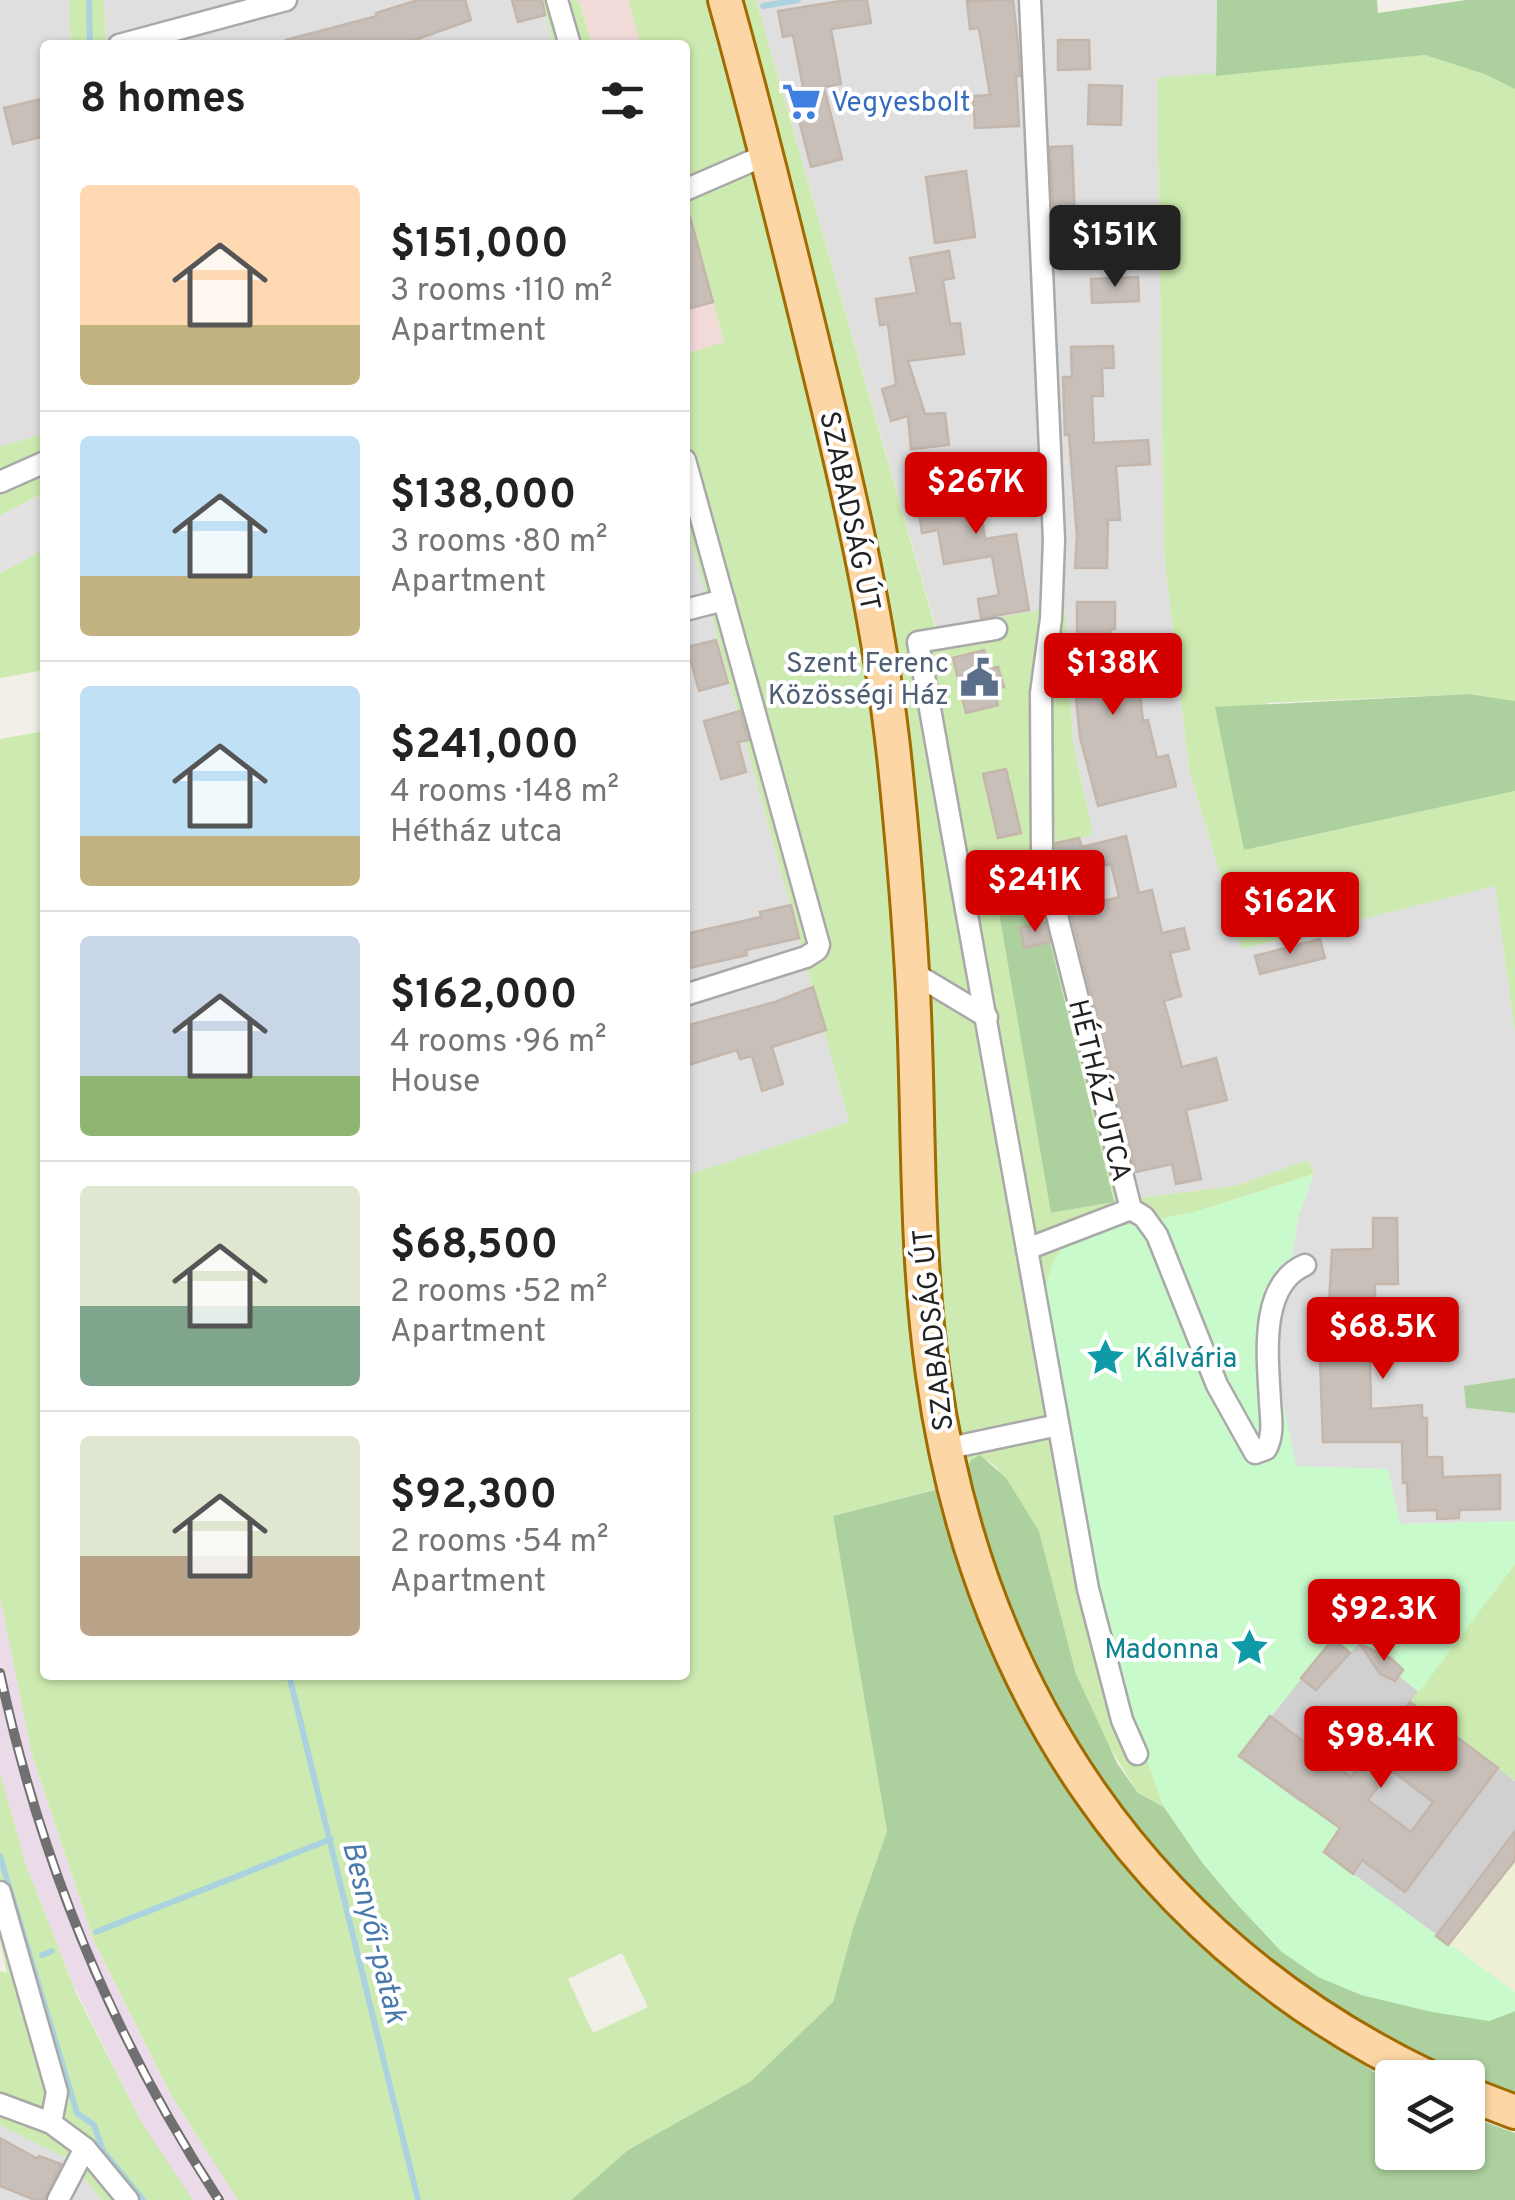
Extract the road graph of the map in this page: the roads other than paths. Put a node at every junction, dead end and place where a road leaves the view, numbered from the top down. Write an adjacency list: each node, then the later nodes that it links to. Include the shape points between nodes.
1 (286, 0): 5 (street)
2 (557, 0): 6 (street)
3 (725, 0): 7 (main road, SZABADSÁG ÚT)
4 (1030, 0): 18 (street, HÉTHÁZ UTCA, via 1054,540 1041,693 1042,856)
5 (138, 40)
6 (569, 40)
7 (768, 154): 8 (street); 15 (main road, SZABADSÁG ÚT, via 860,538 895,766)
8 (690, 188)
9 (40, 464): 11 (street)
10 (690, 478): 12 (street)
11 (0, 482)
12 (724, 600): 13 (street); 16 (street, via 818,950)
13 (690, 609)
14 (996, 629): 17 (street, via 918,642)
15 (912, 972): 17 (street); 22 (main road, SZABADSÁG ÚT, via 920,1237)
16 (690, 993)
17 (987, 1016): 19 (street)
18 (1131, 1209): 19 (street); 20 (street, via 1157,1236 1218,1385 1255,1454 1272,1435 1272,1302 1279,1286)
19 (1026, 1249): 21 (street)
20 (1305, 1265)
21 (1058, 1425): 22 (street, SZABADSÁG ÚT); 23 (street, via 1088,1589)
22 (945, 1449): 25 (main road, SZABADSÁG ÚT, via 968,1540 1020,1672 1086,1788 1164,1887 1217,1936 1290,1996)
23 (1137, 1754)
24 (0, 1892): 29 (street, via 57,2092)
25 (1395, 2060)
26 (1485, 2101): 28 (main road)
27 (0, 2104): 29 (street)
28 (1515, 2112)
29 (51, 2124): 30 (street)
30 (85, 2148): 31 (street); 32 (street)
31 (58, 2200)
32 (128, 2200)

